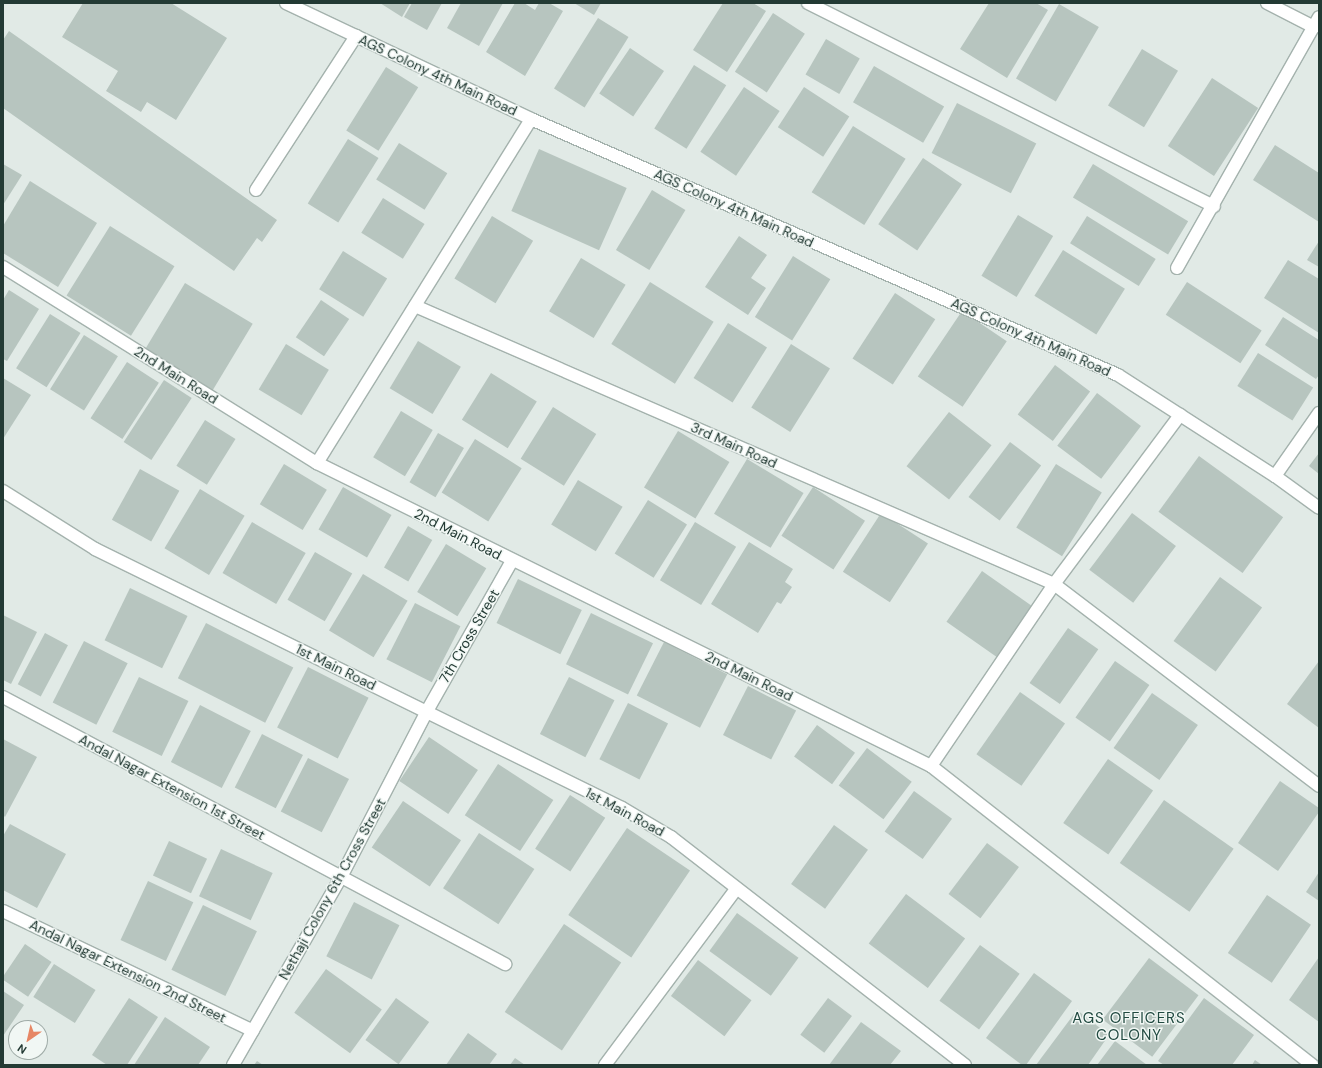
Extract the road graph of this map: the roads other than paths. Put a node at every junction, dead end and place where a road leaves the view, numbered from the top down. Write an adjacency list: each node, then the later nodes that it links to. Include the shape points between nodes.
1 (808, 3): 8 (street)
2 (1267, 3): 4 (street)
3 (294, 4): 5 (street, AGS Colony 4th Main Road)
4 (1316, 22): 8 (street)
5 (356, 36): 6 (street, AGS Colony 4th Main Road); 7 (street)
6 (531, 119): 11 (street); 13 (street, AGS Colony 4th Main Road, via 1118,375)
7 (256, 190)
8 (1214, 206): 10 (street)
9 (3, 267): 14 (street, 2nd Main Road)
10 (1177, 268)
11 (415, 306): 14 (street); 19 (street, 3rd Main Road)
12 (1319, 413): 15 (street)
13 (1180, 415): 15 (street, AGS Colony 4th Main Road); 19 (street)
14 (317, 463): 18 (street, 2nd Main Road)
15 (1275, 476): 17 (street, AGS Colony 4th Main Road)
16 (3, 492): 21 (street, 1st Main Road, via 95,549)
17 (1319, 508)
18 (512, 561): 21 (street, 7th Cross Street); 22 (street, 2nd Main Road)
19 (1054, 584): 22 (street); 23 (street, 3rd Main Road)
20 (3, 697): 24 (street, Andal Nagar Extension 1st Street)
21 (427, 711): 24 (street, Nethaji Colony 6th Cross Street); 25 (street, 1st Main Road, via 622,808 671,837)
22 (931, 766): 32 (street, 2nd Main Road)
23 (1319, 786)
24 (341, 877): 27 (street, Andal Nagar Extension 1st Street); 28 (street, Nethaji Colony 6th Cross Street)
25 (736, 889): 30 (street); 31 (street, 1st Main Road)
26 (3, 911): 28 (street, Andal Nagar Extension 2nd Street)
27 (505, 964)
28 (253, 1031): 29 (street, Nethaji Colony 6th Cross Street)
29 (233, 1065)
30 (605, 1065)
31 (965, 1065)
32 (1313, 1065)

